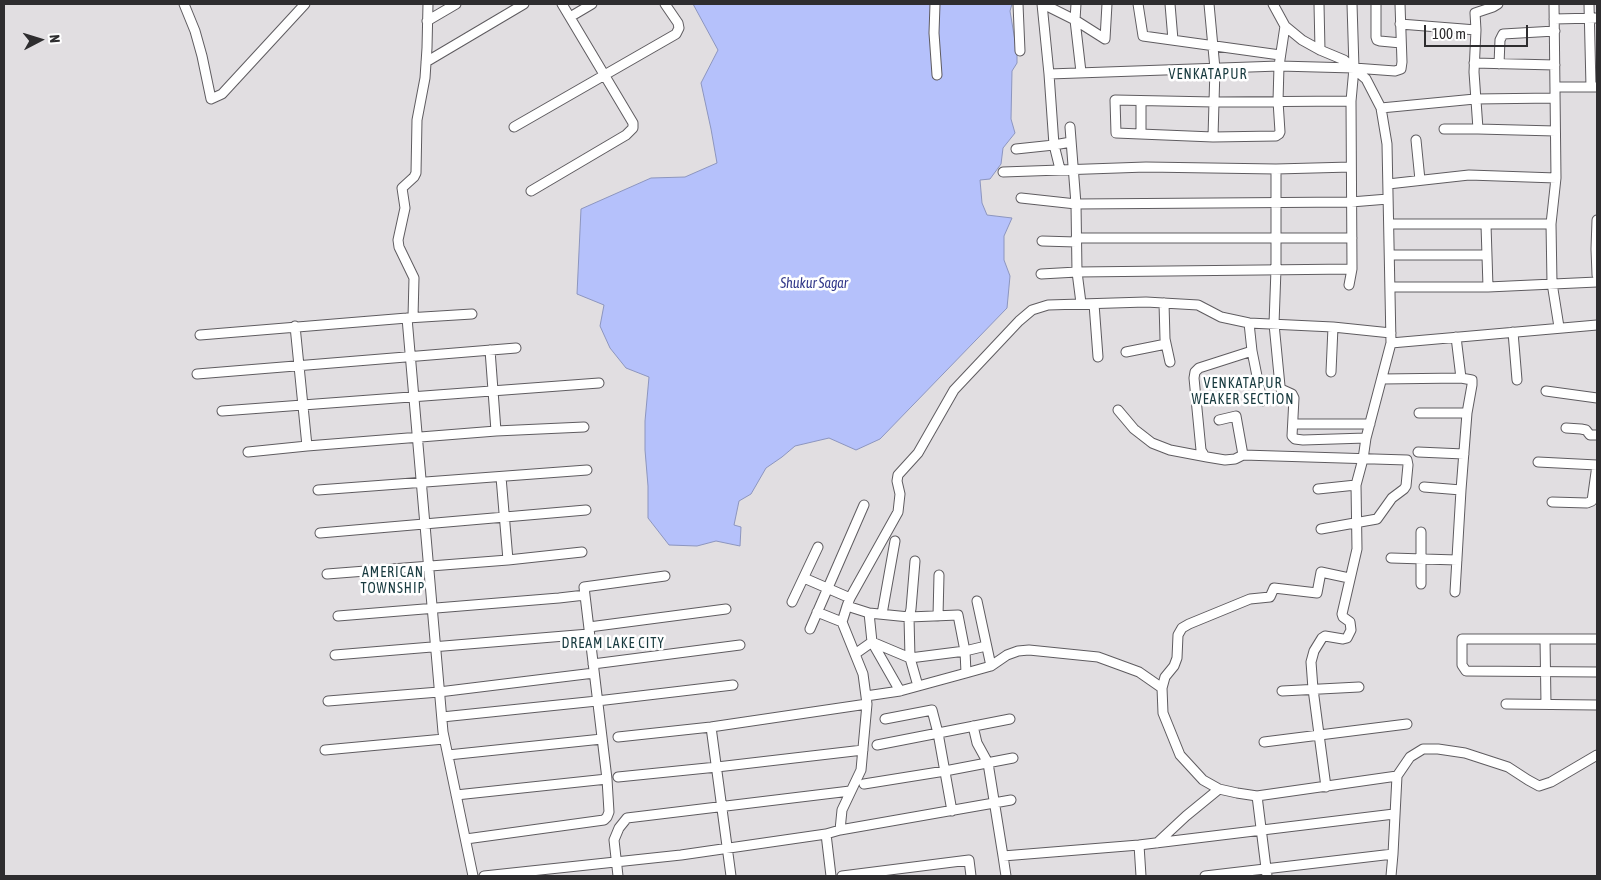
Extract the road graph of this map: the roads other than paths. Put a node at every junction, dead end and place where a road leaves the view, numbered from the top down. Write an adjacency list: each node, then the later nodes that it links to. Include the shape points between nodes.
1 (184, 4): 2 (street, via 195,31 211,99 222,94)
2 (305, 4)
3 (428, 4): 29 (street)
4 (456, 4): 29 (street)
5 (524, 4): 40 (street)
6 (562, 4): 25 (street)
7 (592, 4): 25 (street)
8 (665, 4): 49 (street, via 678,23 678,31)
9 (935, 4): 50 (street)
10 (1018, 4): 38 (street)
11 (1042, 4): 28 (street); 48 (street)
12 (1076, 4): 28 (street)
13 (1108, 4): 28 (street, via 1105,39)
14 (1138, 4): 34 (street, via 1143,36)
15 (1170, 4): 34 (street)
16 (1209, 4): 36 (street)
17 (1273, 4): 31 (street)
18 (1319, 4): 37 (street)
19 (1352, 4): 46 (street)
20 (1376, 4): 35 (street, via 1377,40)
21 (1400, 4): 30 (street)
22 (1498, 4): 32 (street, via 1475,13)
23 (1554, 4): 27 (street)
24 (1589, 4): 26 (street)
25 (570, 16): 49 (street)
26 (1593, 18): 27 (street); 52 (street)
27 (1554, 19): 33 (street)
28 (1074, 20): 47 (street)
29 (428, 21): 40 (street)
30 (1400, 24): 32 (street); 35 (street)
31 (1285, 26): 37 (street); 39 (street)
32 (1476, 30): 41 (street)
33 (1555, 31): 42 (street, via 1503,34); 43 (street)
34 (1173, 40): 36 (street)
35 (1401, 42): 46 (street, via 1401,69)
36 (1212, 45): 39 (street); 45 (street)
37 (1320, 50): 46 (street)
38 (1020, 51)
39 (1280, 55): 44 (street)
40 (426, 62): 110 (street, via 417,120 416,173 402,188 404,208 398,240 398,247 414,278)
41 (1474, 63): 42 (street); 54 (street)
42 (1499, 64): 43 (street)
43 (1556, 65): 51 (street)
44 (1279, 66): 45 (street); 46 (street); 56 (street)
45 (1215, 68): 47 (street); 58 (street)
46 (1354, 68): 57 (street); 59 (street, via 1366,79)
47 (1081, 72): 48 (street)
48 (1049, 74): 69 (street)
49 (604, 75): 60 (street); 79 (street, via 633,128)
50 (937, 75)
51 (1556, 87): 52 (street); 53 (street)
52 (1594, 87)
53 (1556, 98): 54 (street); 64 (street)
54 (1475, 99): 59 (street); 63 (street)
55 (1141, 100): 58 (street); 65 (street); 65 (street, via 1114,100 1116,133)
56 (1278, 101): 57 (street); 58 (street); 66 (street, via 1280,132 1276,136)
57 (1351, 101): 71 (street)
58 (1214, 102): 66 (street)
59 (1381, 108): 78 (street, via 1387,144)
60 (514, 127)
61 (1070, 127): 68 (street)
62 (1444, 129): 63 (street)
63 (1478, 129): 64 (street)
64 (1555, 131): 76 (street)
65 (1141, 134): 66 (street)
66 (1213, 136)
67 (1416, 140): 77 (street)
68 (1071, 142): 69 (street); 73 (street)
69 (1054, 146): 70 (street); 72 (street)
70 (1016, 148)
71 (1351, 167): 74 (street); 83 (street)
72 (1060, 169): 73 (street); 75 (street)
73 (1073, 169): 74 (street); 84 (street)
74 (1276, 169): 82 (street)
75 (1003, 172)
76 (1556, 178): 77 (street, via 1469,175); 87 (street)
77 (1420, 180): 78 (street)
78 (1388, 184): 81 (street)
79 (531, 191)
80 (1021, 198): 84 (street)
81 (1388, 200): 83 (street); 86 (street)
82 (1276, 202): 83 (street); 84 (street); 89 (street)
83 (1351, 202): 90 (street)
84 (1076, 204): 91 (street)
85 (1597, 220): 93 (street)
86 (1389, 224): 88 (street); 94 (street)
87 (1552, 224): 88 (street); 102 (street)
88 (1486, 225): 95 (street)
89 (1276, 237): 90 (street); 91 (street); 96 (street)
90 (1352, 238): 97 (street)
91 (1076, 240): 92 (street); 98 (street)
92 (1042, 241)
93 (1596, 249): 100 (street)
94 (1390, 255): 95 (street); 104 (street)
95 (1487, 255): 105 (street)
96 (1276, 269): 97 (street); 98 (street); 112 (street)
97 (1352, 269): 103 (street)
98 (1077, 272): 99 (street); 106 (street)
99 (1040, 274)
100 (1597, 275)
101 (1597, 282): 102 (street)
102 (1552, 283): 105 (street); 116 (street)
103 (1350, 285)
104 (1390, 287): 105 (street); 117 (street)
105 (1488, 287)
106 (1081, 303): 108 (street); 204 (street, via 1048,305 1032,310 954,390 918,454 898,475 898,512)
107 (1164, 303): 108 (street); 111 (street, via 1198,305 1221,317); 122 (street)
108 (1094, 304): 128 (street)
109 (472, 314): 110 (street)
110 (410, 317): 114 (street); 127 (street)
111 (1249, 323): 112 (street); 125 (street)
112 (1274, 324): 115 (street); 148 (street, via 1280,386 1294,398)
113 (1597, 325): 116 (street)
114 (295, 326): 119 (street); 130 (street)
115 (1333, 327): 117 (street); 131 (street)
116 (1559, 327): 118 (street)
117 (1391, 332): 121 (street)
118 (1513, 332): 120 (street); 135 (street)
119 (200, 335)
120 (1456, 337): 121 (street); 133 (street)
121 (1391, 343): 134 (street)
122 (1166, 344): 126 (street); 129 (street)
123 (516, 348): 124 (street)
124 (490, 350): 127 (street); 137 (street)
125 (1252, 351): 141 (street); 161 (street, via 1195,372)
126 (1126, 352)
127 (410, 356): 130 (street); 139 (street)
128 (1098, 357)
129 (1170, 362)
130 (299, 365): 132 (street); 142 (street)
131 (1331, 372)
132 (196, 374)
133 (1461, 378): 134 (street); 146 (street, via 1472,380)
134 (1382, 380): 149 (street)
135 (1517, 380)
136 (599, 383): 137 (street)
137 (492, 391): 139 (street); 152 (street)
138 (1546, 391): 140 (street)
139 (414, 397): 142 (street); 154 (street)
140 (1597, 398)
141 (1262, 401)
142 (302, 405): 144 (street); 157 (street)
143 (1118, 410): 161 (street, via 1134,429 1152,442 1170,450)
144 (222, 411)
145 (1419, 413): 146 (street)
146 (1467, 413): 160 (street)
147 (1219, 420): 162 (street, via 1236,416)
148 (1293, 424): 149 (street); 156 (street, via 1293,438)
149 (1370, 424): 155 (street)
150 (584, 427): 152 (street)
151 (1566, 428): 153 (street)
152 (496, 432): 154 (street)
153 (1597, 435)
154 (418, 438): 157 (street); 169 (street)
155 (1366, 438): 156 (street); 164 (street)
156 (1303, 440): 163 (street)
157 (307, 446): 158 (street)
158 (248, 452)
159 (1418, 452): 160 (street)
160 (1464, 454): 174 (street)
161 (1204, 455): 162 (street, via 1225,460)
162 (1243, 455): 163 (street)
163 (1304, 458): 164 (street)
164 (1363, 459): 170 (street); 179 (street, via 1407,460 1407,484 1377,519)
165 (1538, 462): 166 (street)
166 (1597, 465): 175 (street, via 1592,501)
167 (587, 470): 168 (street)
168 (501, 477): 169 (street); 178 (street)
169 (421, 482): 173 (street); 180 (street)
170 (1356, 486): 172 (street); 179 (street)
171 (1424, 487): 174 (street)
172 (1318, 489)
173 (318, 490)
174 (1461, 490): 190 (street)
175 (1552, 502)
176 (864, 504): 199 (street)
177 (586, 510): 178 (street)
178 (504, 517): 180 (street); 189 (street)
179 (1356, 522): 181 (street); 197 (street, via 1357,549)
180 (425, 523): 182 (street); 192 (street)
181 (1322, 529)
182 (320, 532)
183 (1421, 532): 188 (street)
184 (895, 541): 209 (street)
185 (818, 547): 196 (street)
186 (582, 552): 189 (street)
187 (1391, 558): 188 (street)
188 (1422, 559): 190 (street); 198 (street)
189 (508, 560): 192 (street)
190 (1457, 560): 200 (street)
191 (915, 561): 212 (street)
192 (429, 566): 193 (street); 205 (street)
193 (327, 574)
194 (665, 576): 201 (street, via 584,587)
195 (939, 576): 211 (street)
196 (804, 578): 199 (street); 203 (street)
197 (1349, 578): 234 (street, via 1321,572 1316,593 1274,588 1270,597 1250,599 1182,628 1178,634 1177,658); 235 (street, via 1342,614 1350,622 1351,630 1347,638 1322,638 1312,662)
198 (1421, 584)
199 (826, 588): 204 (street); 207 (street)
200 (1455, 592)
201 (585, 595): 205 (street); 215 (street)
202 (977, 601): 220 (street)
203 (792, 602)
204 (848, 602): 208 (street); 213 (street)
205 (432, 607): 210 (street); 221 (street)
206 (726, 609): 215 (street)
207 (818, 612): 213 (street); 214 (street)
208 (869, 613): 209 (street); 218 (street)
209 (882, 614): 212 (street)
210 (338, 616)
211 (938, 616): 212 (street); 222 (street, via 958,615)
212 (909, 618): 225 (street)
213 (842, 622): 223 (street)
214 (810, 629)
215 (589, 631): 221 (street); 227 (street)
216 (1545, 639): 217 (street); 228 (street); 228 (street, via 1462,638 1462,665 1466,671)
217 (1597, 639)
218 (872, 642): 223 (street); 225 (street); 237 (street)
219 (740, 645): 227 (street)
220 (986, 646): 222 (street); 226 (street)
221 (436, 648): 224 (street); 238 (street)
222 (965, 651): 225 (street); 230 (street)
223 (855, 654): 239 (street, via 863,674)
224 (335, 655)
225 (910, 658): 232 (street)
226 (991, 666): 230 (street); 234 (street, via 1007,655 1029,650 1098,657 1139,672)
227 (594, 669): 238 (street); 241 (street)
228 (1546, 672): 229 (street); 243 (street)
229 (1597, 672)
230 (966, 673): 232 (street)
231 (733, 685): 241 (street)
232 (918, 686): 237 (street)
233 (1359, 687): 235 (street)
234 (1162, 688): 271 (street, via 1163,713 1180,755 1203,780)
235 (1313, 689): 236 (street); 252 (street)
236 (1282, 690)
237 (900, 691): 239 (street)
238 (440, 692): 240 (street); 245 (street)
239 (867, 700): 249 (street); 259 (street)
240 (328, 701)
241 (598, 701): 245 (street); 254 (street)
242 (1506, 704): 243 (street)
243 (1546, 704): 244 (street)
244 (1597, 705)
245 (442, 717): 255 (street)
246 (885, 719): 251 (street, via 932,710)
247 (1010, 719): 250 (street)
248 (1406, 724): 252 (street)
249 (712, 726): 253 (street); 264 (street)
250 (973, 726): 251 (street); 263 (street, via 977,743)
251 (938, 733): 257 (street); 265 (street)
252 (1320, 736): 256 (street); 270 (street)
253 (618, 737)
254 (602, 739): 260 (street); 268 (street)
255 (444, 740): 258 (street); 260 (street)
256 (1264, 742)
257 (877, 745)
258 (325, 750)
259 (863, 750): 264 (street); 272 (street, via 861,770)
260 (448, 755): 273 (street)
261 (1597, 755): 266 (street, via 1539,786 1508,766 1438,749 1423,749 1410,758)
262 (1013, 758): 263 (street)
263 (988, 763): 265 (street); 276 (street)
264 (716, 768): 267 (street); 277 (street)
265 (945, 771): 269 (street); 278 (street)
266 (1397, 776): 270 (street); 279 (street)
267 (618, 777)
268 (607, 779): 273 (street); 283 (street, via 608,812 604,820)
269 (864, 784)
270 (1326, 787): 274 (street)
271 (1219, 789): 274 (street); 284 (street)
272 (850, 791): 277 (street); 281 (street, via 842,810)
273 (456, 795): 283 (street)
274 (1258, 796): 280 (street)
275 (1011, 800): 276 (street)
276 (994, 804): 278 (street); 288 (street)
277 (722, 807): 286 (street); 289 (street, via 627,818 614,840)
278 (952, 811): 281 (street)
279 (1394, 814): 280 (street); 287 (street)
280 (1261, 829): 284 (street); 290 (street)
281 (840, 830): 282 (street)
282 (826, 834): 286 (street); 295 (street)
283 (466, 839): 291 (street)
284 (1157, 843): 285 (street)
285 (1139, 845): 288 (street); 299 (street)
286 (728, 848): 289 (street); 294 (street)
287 (1393, 854): 290 (street); 301 (street)
288 (1003, 856): 298 (street)
289 (617, 862): 292 (street); 293 (street)
290 (1266, 873): 300 (street)
291 (473, 876)
292 (484, 876)
293 (618, 876)
294 (731, 876)
295 (831, 876)
296 (842, 876): 297 (street, via 969,860)
297 (971, 876)
298 (1006, 876)
299 (1141, 876)
300 (1205, 876)
301 (1391, 876)

